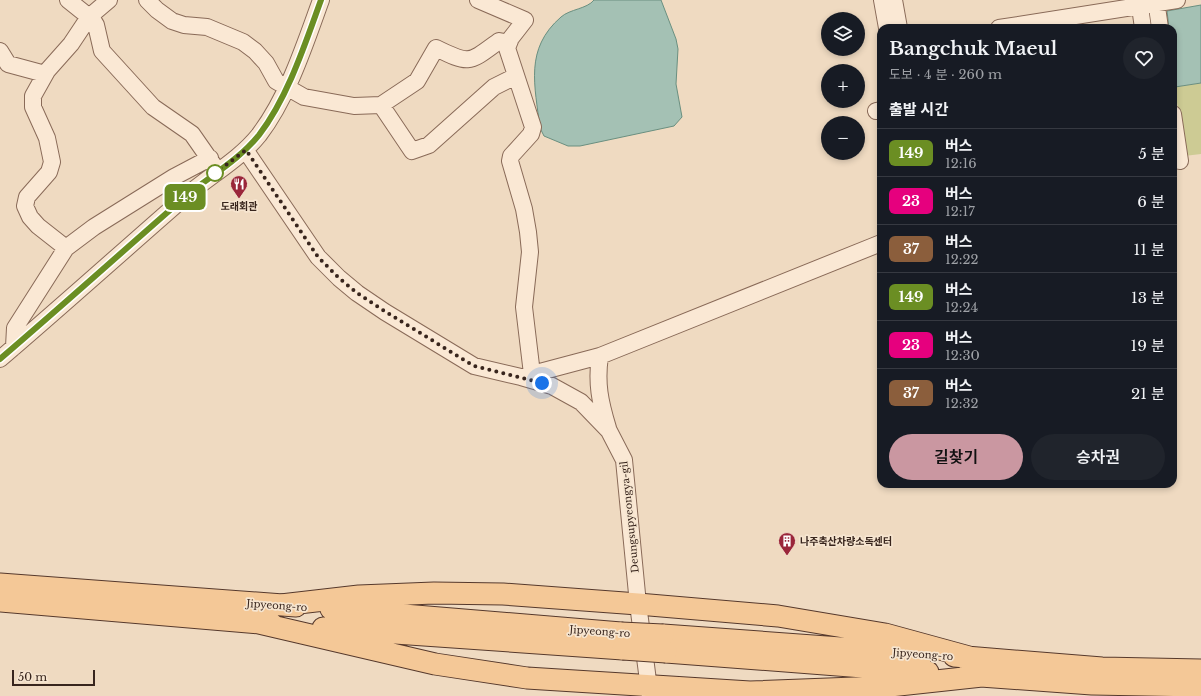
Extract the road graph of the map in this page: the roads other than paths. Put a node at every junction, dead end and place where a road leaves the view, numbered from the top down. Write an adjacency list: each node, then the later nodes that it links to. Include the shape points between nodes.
1 (68, 0): 11 (street)
2 (109, 0): 11 (street)
3 (147, 0): 21 (street, via 172,21 207,27 243,42 266,63 276,81)
4 (321, 0): 21 (street)
5 (478, 0): 17 (street, via 525,20)
6 (882, 0): 12 (street)
7 (894, 0): 13 (street)
8 (1177, 0): 9 (street)
9 (1156, 2): 10 (street); 16 (street)
10 (1139, 3): 14 (street); 15 (street)
11 (90, 17): 19 (street, via 71,44); 26 (street, via 96,25 102,51 153,107 192,134)
12 (886, 24)
13 (898, 24)
14 (1021, 24)
15 (1142, 24)
16 (1159, 24)
17 (509, 42): 20 (street, via 508,53); 22 (street, via 499,41 470,60 457,58 436,48 417,81)
18 (0, 51): 19 (street, via 8,64)
19 (44, 74): 28 (street, via 32,101 47,138 52,167 27,197 25,206 38,226)
20 (516, 76): 22 (street, via 494,87 429,145 412,151); 32 (street, via 533,127 531,134 511,156 510,161 528,232 530,263 524,307)
21 (286, 87): 22 (street, via 304,96 338,104); 24 (street, via 265,126)
22 (381, 105)
23 (1177, 140): 25 (street)
24 (246, 150): 26 (street); 32 (street, Deungsupyeongya-gil, via 310,247 339,278 386,312 474,366)
25 (1180, 160)
26 (214, 165): 28 (street, via 174,178); 29 (street, via 194,189)
27 (877, 245): 30 (street)
28 (66, 248): 29 (street, via 15,328)
29 (14, 347): 31 (street)
30 (600, 356): 32 (street); 33 (street, via 598,387)
31 (0, 359)
32 (526, 375): 33 (street, Deungsupyeongya-gil, via 581,402)
33 (609, 431): 36 (street, Deungsupyeongya-gil, via 624,460)
34 (0, 584): 37 (main road, Jipyeong-ro)
35 (0, 601): 38 (main road, Jipyeong-ro)
36 (638, 604): 37 (main road, via 504,594 434,593 359,596); 41 (main road, via 778,616 885,634); 45 (street, Deungsupyeongya-gil)
37 (281, 605): 39 (main road, Jipyeong-ro)
38 (259, 623): 39 (main road, Jipyeong-ro); 45 (main road, via 435,664 527,678)
39 (622, 641): 40 (main road, Jipyeong-ro, bridge)
40 (664, 644): 41 (main road, Jipyeong-ro); 43 (main road, Jipyeong-ro)
41 (969, 657): 42 (main road, Jipyeong-ro, via 1102,668)
42 (1201, 670)
43 (982, 676): 44 (main road, Jipyeong-ro, via 1092,684); 45 (main road, via 881,687 750,692)
44 (1201, 686)
45 (650, 691)

